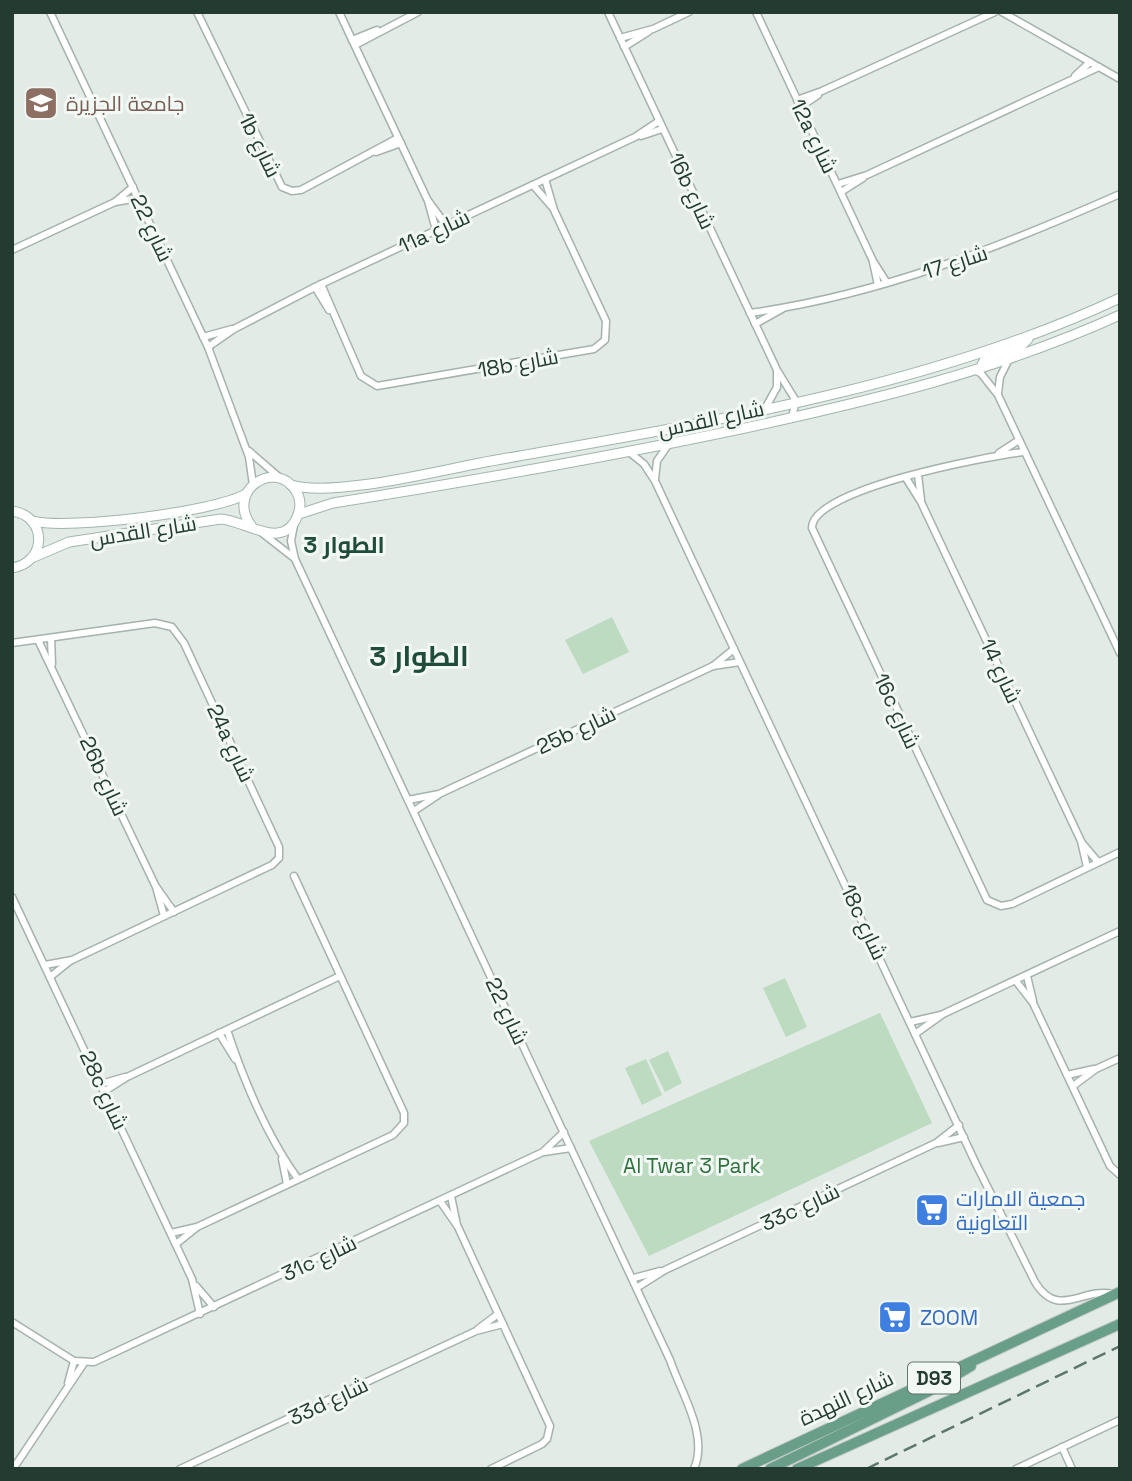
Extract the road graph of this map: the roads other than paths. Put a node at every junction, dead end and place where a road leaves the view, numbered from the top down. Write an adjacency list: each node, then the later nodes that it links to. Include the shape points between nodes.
1 (50, 12): 31 (street, شارع 22)
2 (197, 12): 26 (street, 1b شارع, via 282,187 301,190)
3 (339, 12): 14 (street)
4 (418, 12): 14 (street)
5 (608, 12): 13 (street, 16b شارع)
6 (689, 12): 12 (street)
7 (756, 12): 21 (street, 12a شارع)
8 (980, 12): 11 (street)
9 (995, 12): 11 (street)
10 (1002, 12): 16 (street)
11 (970, 23): 20 (street)
12 (653, 29): 13 (street); 15 (street)
13 (620, 38): 15 (street, 16b شارع)
14 (353, 43): 26 (street)
15 (624, 47): 23 (street, 16b شارع)
16 (1090, 62): 17 (street); 18 (street)
17 (1099, 67): 18 (street); 19 (street)
18 (1074, 77): 27 (street)
19 (1120, 79)
20 (822, 91): 21 (street); 22 (street)
21 (797, 100): 22 (street, 12a شارع)
22 (800, 107): 29 (street, 12a شارع)
23 (659, 121): 24 (street, 16b شارع); 25 (street, 11a شارع)
24 (663, 128): 25 (street, 11a شارع); 47 (street, 16b شارع)
25 (635, 137): 28 (street, 11a شارع)
26 (399, 140): 35 (street)
27 (867, 175): 29 (street); 32 (street)
28 (545, 179): 30 (street, 11a شارع); 37 (street, 18b شارع)
29 (838, 184): 32 (street, 12a شارع)
30 (533, 185): 37 (street, 18b شارع); 38 (street, 11a شارع)
31 (133, 187): 34 (street, شارع 22); 36 (street)
32 (841, 192): 41 (street, 12a شارع)
33 (1120, 194): 42 (street, شارع 17, via 1000,247)
34 (138, 198): 36 (street); 51 (street, شارع 22)
35 (428, 201): 38 (street); 39 (street)
36 (115, 202): 40 (street)
37 (554, 210): 44 (street, 18b شارع, via 608,327 605,340 594,349 377,386 361,376)
38 (446, 225): 39 (street, 11a شارع)
39 (436, 230): 44 (street, 11a شارع)
40 (12, 250)
41 (873, 261): 42 (street, 12a شارع); 43 (street, 12a شارع)
42 (887, 283): 43 (street, شارع 17)
43 (878, 285): 46 (street, شارع 17)
44 (318, 286): 50 (street, 11a شارع)
45 (1120, 298): 52 (main road, شارع القدس)
46 (784, 308): 47 (street, شارع 17); 49 (street, شارع 17)
47 (750, 313): 49 (street, 16b شارع)
48 (1120, 315): 54 (main road, شارع القدس)
49 (755, 324): 55 (street, 16b شارع)
50 (234, 329): 51 (street, 11a شارع); 53 (street, 11a شارع)
51 (203, 337): 53 (street, شارع 22)
52 (1029, 337): 56 (main road, via 1021,346 984,361); 58 (main road, شارع القدس)
53 (208, 347): 63 (street, شارع 22)
54 (1008, 361): 56 (main road, شارع القدس); 57 (street)
55 (777, 370): 58 (street, 16b شارع); 59 (street, via 777,387)
56 (979, 371): 57 (street); 60 (main road, شارع القدس)
57 (998, 395): 61 (street)
58 (796, 401): 59 (main road, شارع القدس); 60 (street)
59 (766, 407): 70 (main road, شارع القدس, via 625,437 331,488 304,489)
60 (790, 419): 62 (main road, شارع القدس)
61 (1018, 440): 65 (street); 66 (street)
62 (668, 444): 64 (main road, شارع القدس); 69 (street, via 657,461)
63 (245, 447): 70 (street, شارع 22); 71 (street, شارع 22)
64 (629, 452): 69 (street, 18c شارع, via 645,464); 75 (main road, شارع القدس, via 333,503)
65 (1023, 452): 66 (street); 85 (street)
66 (998, 454): 67 (street)
67 (918, 475): 68 (street); 73 (street, شارع 14)
68 (906, 478): 73 (street, شارع 14); 95 (street, 16c شارع, via 855,492 827,506 814,517 813,532 990,902 1012,904)
69 (655, 481): 84 (street, 18c شارع)
70 (288, 483): 71 (main road, via 268,478); 75 (main road, via 299,498)
71 (253, 485): 72 (main road)
72 (246, 494): 76 (main road, شارع القدس, via 210,506 79,524); 77 (main road, via 244,512)
73 (921, 502): 92 (street, شارع 14)
74 (13, 510): 76 (main road)
75 (297, 518): 77 (main road, via 280,533); 79 (street, شارع 22, via 291,541)
76 (33, 521): 78 (main road, via 40,539)
77 (258, 530): 78 (main road, شارع القدس, via 231,520 199,522 69,542); 79 (street, شارع 22)
78 (34, 557): 80 (main road, شارع القدس)
79 (295, 559): 90 (street, شارع 22)
80 (12, 568)
81 (51, 638): 82 (street); 87 (street, 26b شارع); 100 (street, 24a شارع, via 155,623 176,631 278,842 279,858 272,865)
82 (38, 640): 83 (street); 87 (street, 26b شارع)
83 (12, 643)
84 (734, 649): 86 (street, 18c شارع); 88 (street, 25b شارع)
85 (1119, 651)
86 (740, 662): 88 (street, 25b شارع); 111 (street, 18c شارع)
87 (52, 666): 97 (street, 26b شارع)
88 (713, 666): 89 (street, 25b شارع)
89 (439, 794): 90 (street, 25b شارع); 91 (street, 25b شارع)
90 (408, 800): 91 (street, شارع 22)
91 (414, 811): 124 (street, شارع 22)
92 (1081, 841): 94 (street, شارع 14); 95 (street, شارع 14)
93 (1120, 852): 94 (street)
94 (1098, 862): 95 (street)
95 (1087, 867)
96 (294, 876): 105 (street)
97 (156, 887): 100 (street, 26b شارع); 101 (street, 26b شارع)
98 (12, 897): 99 (street, 28c شارع)
99 (15, 910): 104 (street, 28c شارع)
100 (174, 912): 101 (street)
101 (164, 916): 103 (street)
102 (1120, 931): 106 (street)
103 (72, 960): 104 (street); 107 (street)
104 (45, 965): 107 (street, 28c شارع)
105 (340, 976): 112 (street); 131 (street, via 405,1117 397,1133)
106 (1027, 976): 108 (street); 109 (street)
107 (50, 977): 120 (street, 28c شارع)
108 (1016, 981): 109 (street); 110 (street)
109 (1033, 1003): 118 (street)
110 (943, 1014): 111 (street); 114 (street)
111 (910, 1022): 114 (street, 18c شارع)
112 (227, 1030): 113 (street); 116 (street)
113 (219, 1033): 116 (street); 119 (street)
114 (915, 1034): 123 (street, 18c شارع)
115 (1120, 1058): 117 (street)
116 (236, 1060): 129 (street)
117 (1096, 1069): 118 (street); 121 (street)
118 (1067, 1075): 121 (street)
119 (127, 1077): 120 (street); 122 (street)
120 (102, 1084): 122 (street, 28c شارع)
121 (1073, 1086): 130 (street, via 1110,1166)
122 (105, 1091): 137 (street, 28c شارع)
123 (959, 1125): 125 (street, 18c شارع); 126 (street, 33c شارع)
124 (564, 1132): 127 (street, شارع 22); 128 (street, 31c شارع)
125 (964, 1137): 126 (street, 33c شارع); 143 (street, 18c شارع, via 1039,1287 1051,1298 1069,1302 1097,1293)
126 (936, 1143): 139 (street, 33c شارع)
127 (571, 1148): 128 (street, 31c شارع); 140 (street, شارع 22)
128 (542, 1152): 133 (street, 31c شارع)
129 (280, 1154): 131 (street); 132 (street)
130 (1120, 1175)
131 (298, 1179): 132 (street)
132 (287, 1184): 135 (street)
133 (451, 1196): 134 (street, 31c شارع); 136 (street)
134 (440, 1202): 136 (street); 144 (street, 31c شارع)
135 (197, 1227): 137 (street); 138 (street)
136 (458, 1227): 146 (street)
137 (171, 1233): 138 (street, 28c شارع)
138 (176, 1244): 141 (street, 28c شارع)
139 (665, 1270): 140 (street, 33c شارع); 142 (street, 33c شارع)
140 (634, 1278): 142 (street, شارع 22)
141 (195, 1284): 144 (street, 28c شارع); 145 (street, 28c شارع)
142 (638, 1286): 162 (street, شارع 22, via 697,1433 699,1452)
143 (1117, 1294): 151 (main road, شارع النهدة / D93)
144 (214, 1307): 145 (street, 31c شارع)
145 (200, 1314): 153 (street, 31c شارع)
146 (498, 1314): 149 (street); 150 (street, 33d شارع)
147 (12, 1322): 152 (street)
148 (1120, 1324): 158 (main road, شارع النهدة / D93)
149 (503, 1325): 150 (street, 33d شارع); 161 (street, via 547,1414 550,1432 542,1444)
150 (476, 1331): 160 (street, 33d شارع)
151 (980, 1360): 157 (main road, شارع النهدة / D93); 163 (main road, via 929,1391)
152 (74, 1361): 153 (street, 31c شارع); 154 (street)
153 (84, 1363): 154 (street)
154 (67, 1387): 159 (street)
155 (1120, 1420): 156 (street)
156 (1062, 1447): 164 (street); 165 (street)
157 (748, 1468)
158 (801, 1468)
159 (13, 1469)
160 (180, 1469)
161 (491, 1469)
162 (694, 1469)
163 (770, 1469)
164 (1016, 1469)
165 (1072, 1469)

